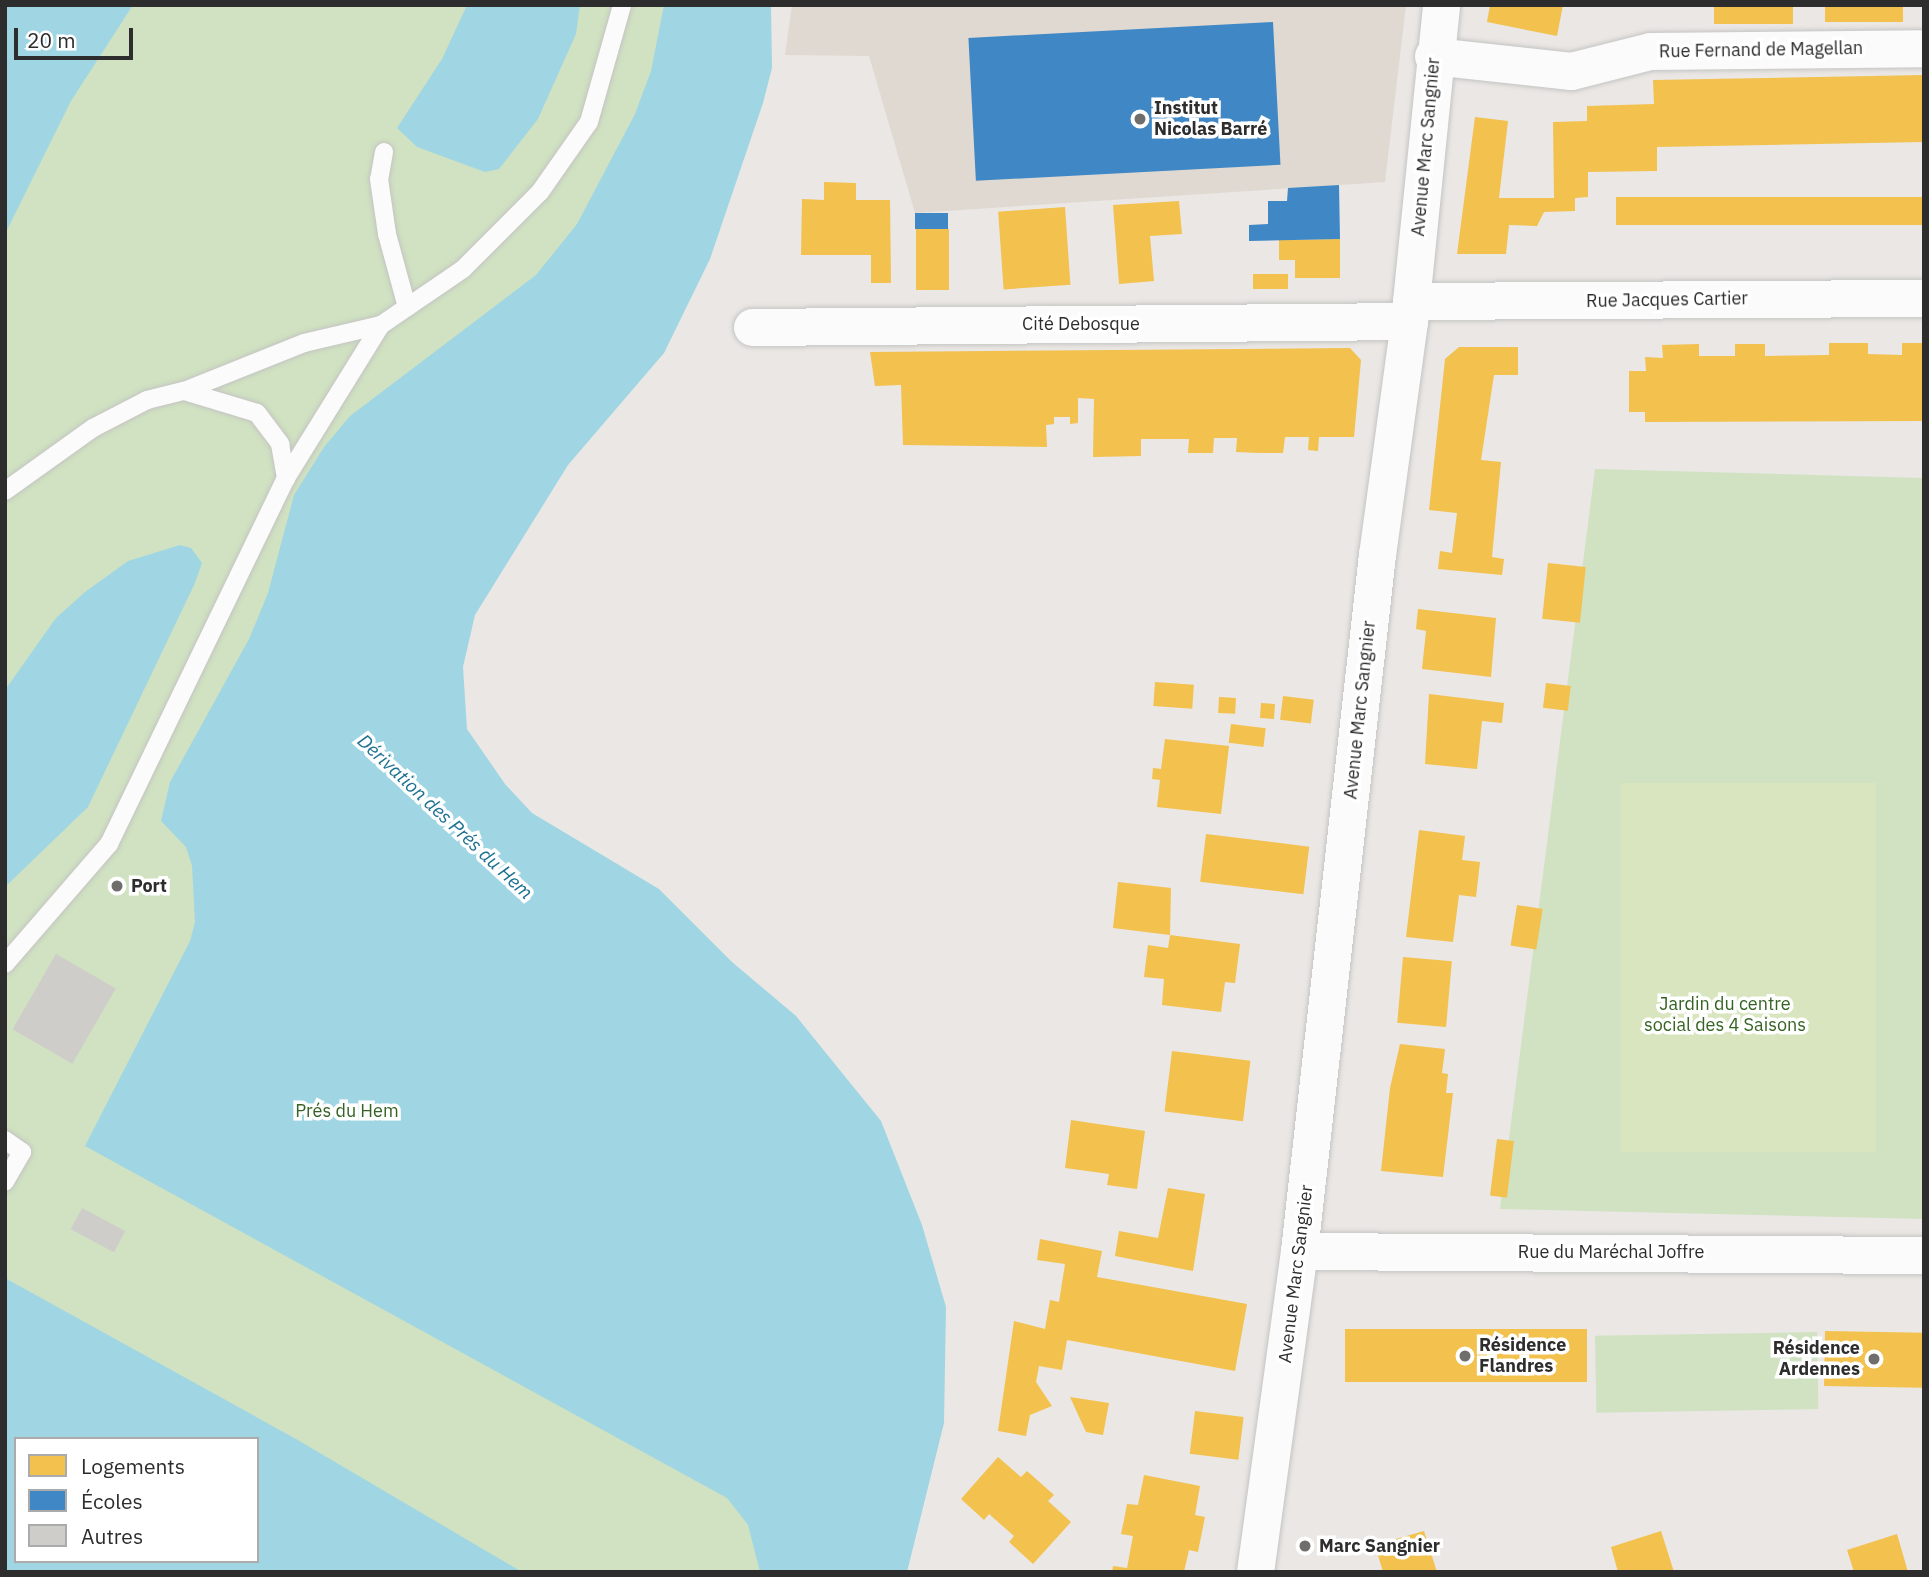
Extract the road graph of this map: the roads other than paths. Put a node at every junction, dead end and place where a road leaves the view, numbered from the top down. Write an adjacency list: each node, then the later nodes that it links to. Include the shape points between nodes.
1 (622, 5): 7 (lane, via 589,122 540,192 463,269)
2 (1441, 5): 4 (street, Avenue Marc Sangnier)
3 (1924, 48): 4 (street, Rue Fernand de Magellan, via 1650,51 1571,71)
4 (1433, 56): 8 (street, Avenue Marc Sangnier)
5 (384, 152): 7 (lane, via 381,193)
6 (1924, 298): 8 (street, Rue Jacques Cartier)
7 (407, 307): 9 (lane)
8 (1410, 311): 10 (street, Cité Debosque); 17 (street, Avenue Marc Sangnier, via 1377,555)
9 (381, 325): 11 (lane, via 304,343); 12 (lane)
10 (752, 327)
11 (184, 391): 12 (lane, via 257,413 280,444); 13 (lane, via 147,400 93,428)
12 (286, 478): 14 (lane, via 108,844)
13 (5, 491)
14 (5, 964)
15 (5, 1140): 16 (lane, via 22,1152)
16 (5, 1181)
17 (1299, 1251): 18 (street, Rue du Maréchal Joffre); 19 (street, Avenue Marc Sangnier)
18 (1924, 1255)
19 (1279, 1416): 20 (street, Avenue Marc Sangnier); 21 (street, Avenue Marc Sangnier)
20 (1255, 1572)
21 (1273, 1572)

